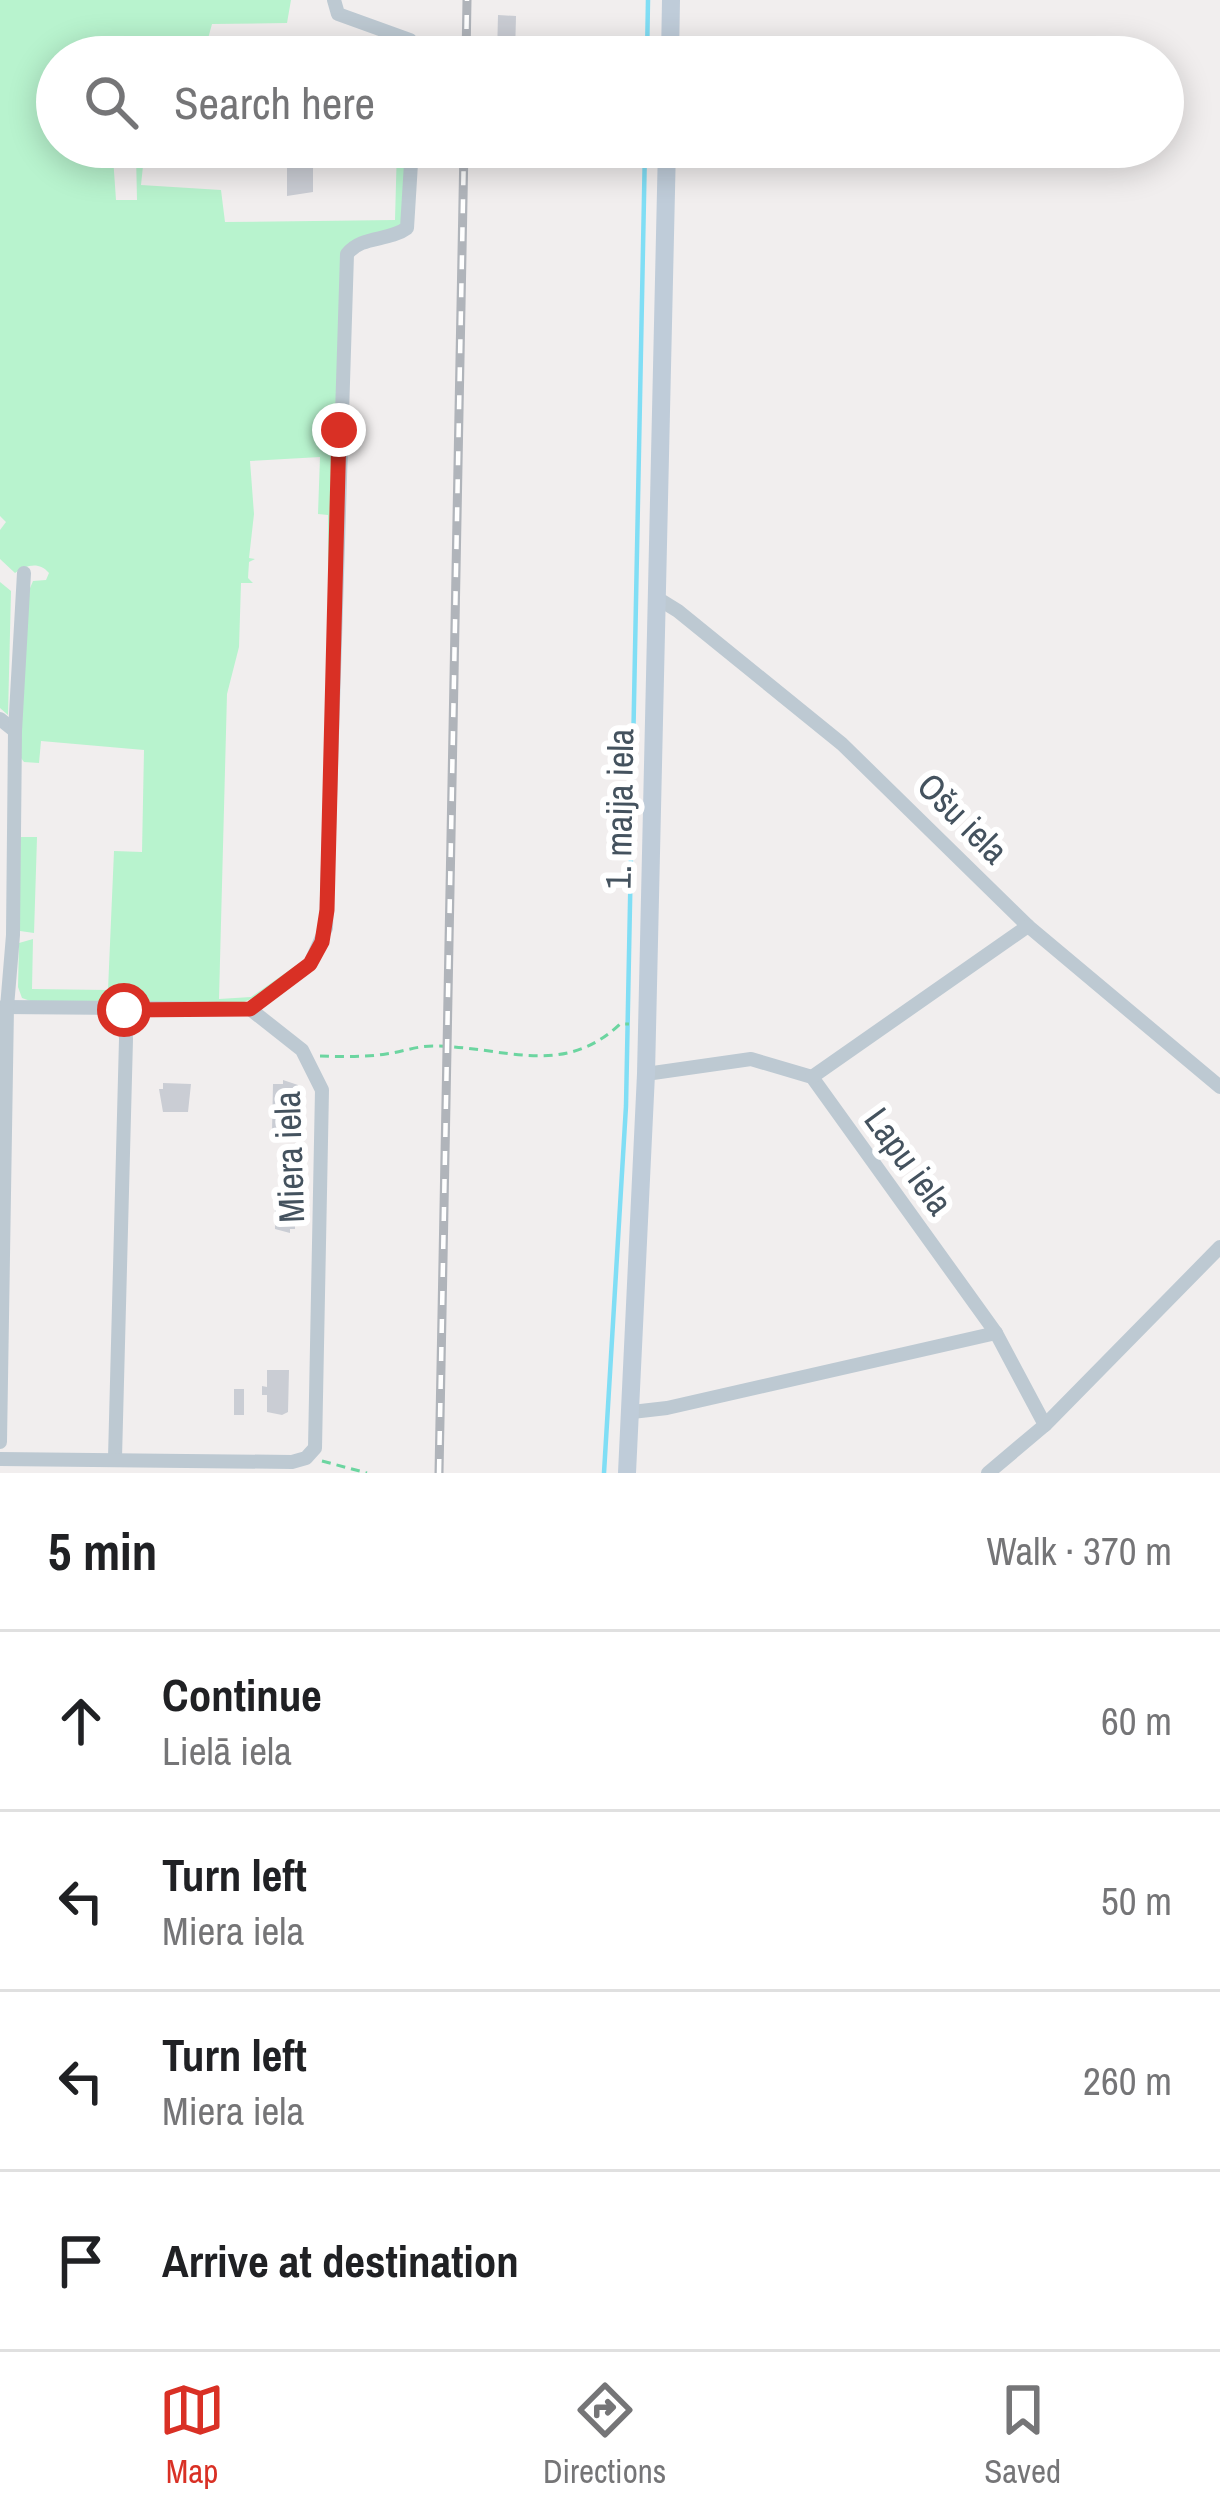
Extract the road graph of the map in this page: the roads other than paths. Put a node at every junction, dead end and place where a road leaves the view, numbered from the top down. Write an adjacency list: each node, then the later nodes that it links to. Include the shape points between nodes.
1 (334, 0): 3 (street, via 338,14)
2 (671, 0): 4 (street)
3 (399, 36)
4 (670, 36)
5 (410, 168): 13 (street, via 406,228 346,254 326,928 310,964)
6 (667, 168): 8 (street, 1. maija iela)
7 (24, 573): 10 (street)
8 (657, 598): 11 (street, Ošu iela, via 842,744); 15 (street, 1. maija iela)
9 (0, 719): 10 (street)
10 (15, 731): 12 (street, via 13,935)
11 (1028, 926): 16 (street); 17 (street, Ošu iela)
12 (3, 1007): 14 (street); 18 (street)
13 (250, 1009): 14 (street); 25 (street, Miera iela, via 302,1050 324,1104 311,1454 292,1462)
14 (124, 1010): 25 (street)
15 (646, 1074): 16 (street, via 751,1059); 22 (street, 1. maija iela)
16 (812, 1077): 20 (street, Lapu iela)
17 (1220, 1087)
18 (2, 1226): 21 (street)
19 (1220, 1247): 23 (street)
20 (996, 1333): 22 (street); 23 (street, Lapu iela)
21 (1, 1358): 24 (street)
22 (632, 1412): 27 (street, 1. maija iela)
23 (1046, 1425): 28 (street)
24 (0, 1442)
25 (115, 1458): 26 (street)
26 (0, 1459)
27 (627, 1473)
28 (988, 1473)

